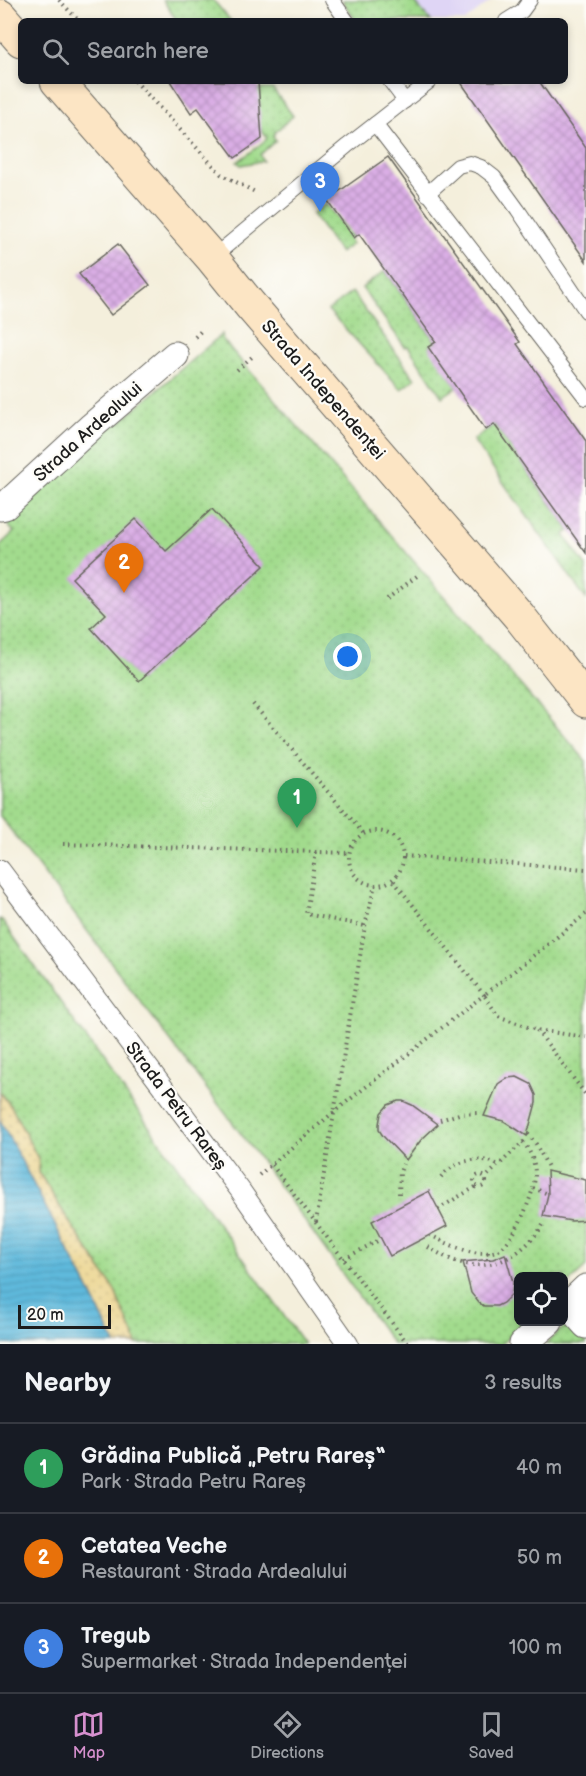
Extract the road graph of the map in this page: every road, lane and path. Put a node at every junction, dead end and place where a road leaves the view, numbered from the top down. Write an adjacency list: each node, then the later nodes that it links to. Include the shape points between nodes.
1 (59, 0): 5 (path)
2 (332, 0): 6 (lane)
3 (530, 0): 7 (lane)
4 (0, 16): 8 (main road)
5 (76, 18)
6 (345, 18)
7 (512, 18)
8 (18, 37)
9 (60, 84): 17 (main road, Strada Independenței)
10 (138, 84): 16 (path, via 221,174)
11 (392, 84): 13 (lane)
12 (426, 84): 13 (lane)
13 (405, 101): 14 (lane)
14 (375, 124): 15 (lane); 16 (lane)
15 (427, 194): 18 (lane, via 458,166 470,163 481,167 494,177); 22 (lane)
16 (277, 203): 17 (lane)
17 (212, 258): 26 (main road, Strada Independenței, via 519,616)
18 (586, 311)
19 (203, 329): 20 (path)
20 (195, 337)
21 (175, 355): 23 (street, Strada Ardealului)
22 (586, 398)
23 (0, 507)
24 (417, 576): 25 (path)
25 (387, 599)
26 (586, 700)
27 (253, 704): 28 (path)
28 (364, 834): 31 (path, via 352,845); 32 (path, via 382,831 390,835 402,847)
29 (63, 844): 30 (path)
30 (316, 852): 31 (path); 38 (path, via 306,914)
31 (350, 853): 36 (path, via 352,871 366,884)
32 (404, 856): 33 (path); 35 (path)
33 (586, 869)
34 (0, 870): 55 (street, Strada Petru Rareș)
35 (393, 880): 36 (path); 39 (path)
36 (375, 885): 38 (path)
37 (586, 914): 39 (path)
38 (365, 926): 43 (path)
39 (484, 995): 40 (path, via 498,1016); 43 (path)
40 (536, 1030): 41 (path); 42 (path)
41 (586, 1037)
42 (586, 1095)
43 (336, 1111): 48 (path); 59 (path)
44 (478, 1113): 45 (path)
45 (440, 1120)
46 (528, 1134): 50 (path)
47 (403, 1164): 56 (path)
48 (273, 1165): 55 (path); 59 (path)
49 (498, 1165): 51 (path, via 471,1160 448,1169); 52 (path); 54 (path, via 523,1142 534,1161)
50 (549, 1169)
51 (441, 1177)
52 (485, 1178): 53 (path, via 484,1185); 53 (path, via 477,1176)
53 (477, 1186): 58 (path)
54 (533, 1188): 57 (path); 64 (path, via 513,1236 505,1247)
55 (240, 1190): 70 (street, Strada Petru Rareș)
56 (399, 1194)
57 (548, 1194)
58 (438, 1209)
59 (316, 1222): 65 (path)
60 (543, 1225): 63 (path, via 520,1251 497,1263 459,1263)
61 (430, 1235): 64 (path, via 460,1248)
62 (381, 1239): 65 (path)
63 (428, 1247)
64 (488, 1252): 66 (path)
65 (344, 1259): 71 (path)
66 (488, 1259)
67 (568, 1307): 68 (street)
68 (586, 1325)
69 (544, 1326): 72 (street)
70 (348, 1344)
71 (408, 1344)
72 (524, 1344)

